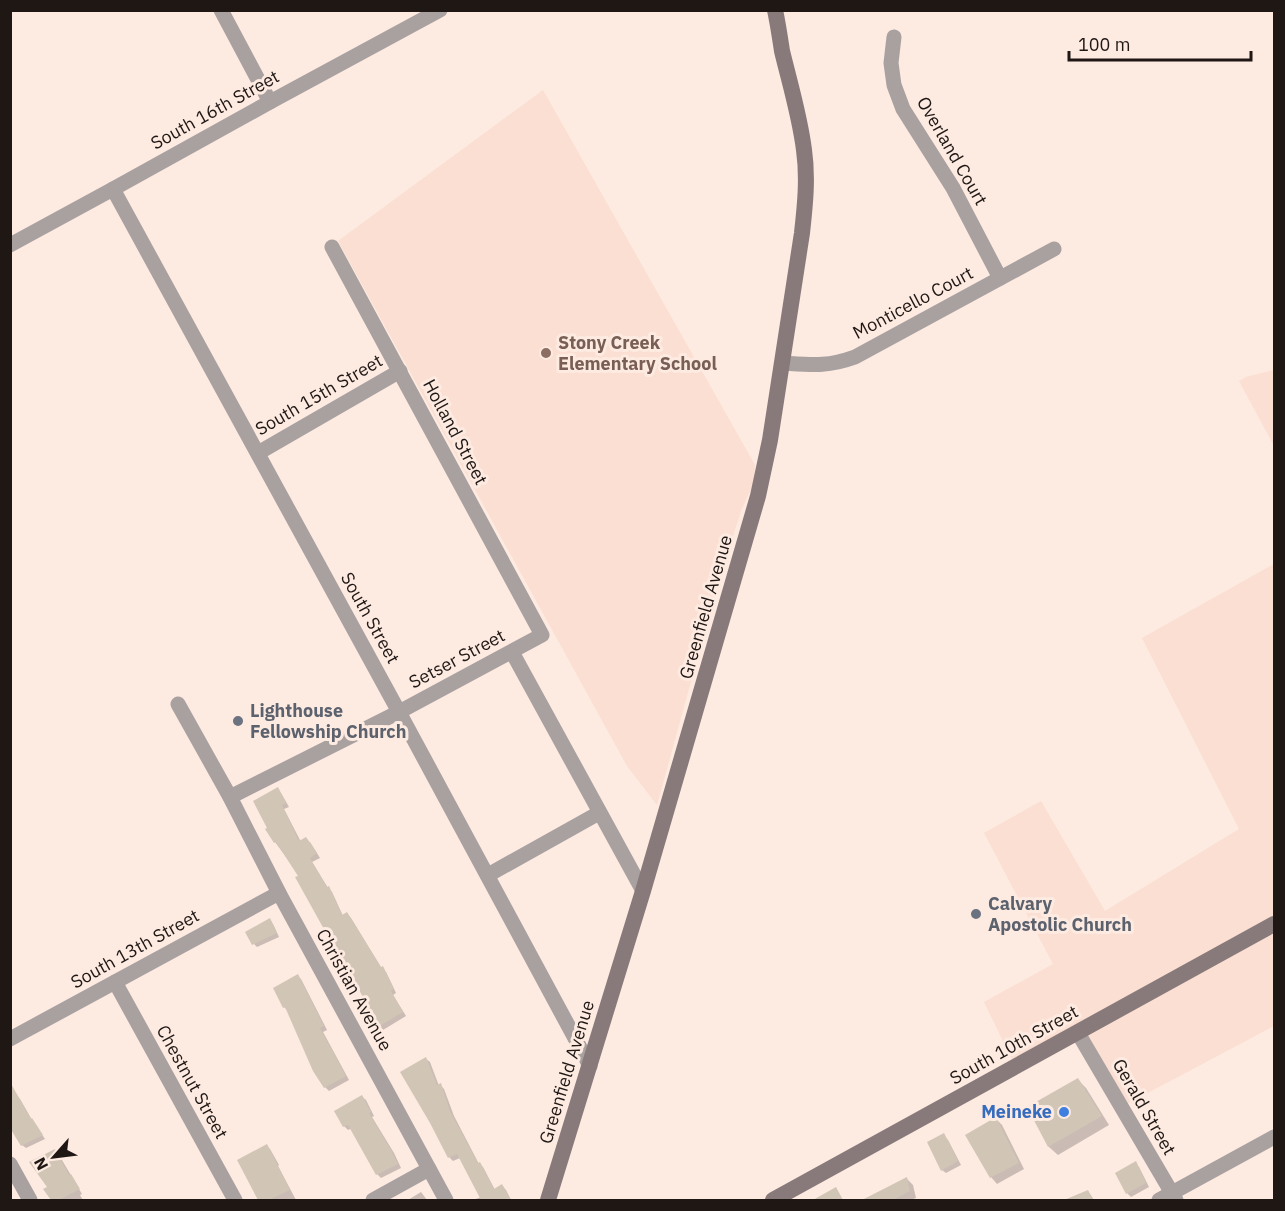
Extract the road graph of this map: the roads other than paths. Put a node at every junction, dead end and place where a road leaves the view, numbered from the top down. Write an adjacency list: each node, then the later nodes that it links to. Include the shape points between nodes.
1 (221, 10): 5 (street)
2 (440, 10): 5 (street, South 16th Street)
3 (775, 10): 11 (main road, Greenfield Avenue, via 806,168 802,233)
4 (894, 37): 10 (street, Overland Court, via 891,63 903,109 953,188)
5 (270, 102): 6 (street, South 16th Street)
6 (113, 189): 7 (street, South 16th Street); 13 (street, South Street)
7 (10, 245)
8 (332, 248): 12 (street, Holland Street)
9 (1054, 249): 10 (street, Monticello Court)
10 (1000, 278): 11 (street, Monticello Court, via 855,357 826,365)
11 (783, 363): 21 (main road, Greenfield Avenue, via 758,496)
12 (400, 372): 13 (street, South 15th Street); 14 (street, Holland Street)
13 (258, 453): 17 (street, South Street)
14 (542, 635): 15 (street, Setser Street)
15 (512, 652): 17 (street, Setser Street); 19 (street)
16 (178, 704): 18 (street, Christian Avenue)
17 (399, 712): 18 (street, Setser Street); 20 (street, South Street)
18 (230, 797): 22 (street, Christian Avenue)
19 (599, 813): 20 (street); 21 (street)
20 (488, 875): 27 (street, South Street)
21 (643, 891): 27 (main road, Greenfield Avenue)
22 (279, 892): 24 (street, South 13th Street); 30 (street, Christian Avenue)
23 (1275, 924): 25 (main road, South 10th Street)
24 (115, 982): 26 (street, South 13th Street); 33 (street, Chestnut Street)
25 (1078, 1033): 31 (street, Gerald Street); 37 (main road, South 10th Street)
26 (10, 1039)
27 (590, 1066): 36 (main road, Greenfield Avenue)
28 (1275, 1137): 31 (street)
29 (10, 1164): 32 (street)
30 (429, 1169): 34 (street); 35 (street, Christian Avenue)
31 (1169, 1198)
32 (30, 1200)
33 (235, 1200)
34 (373, 1200)
35 (446, 1200)
36 (548, 1200)
37 (773, 1200)

